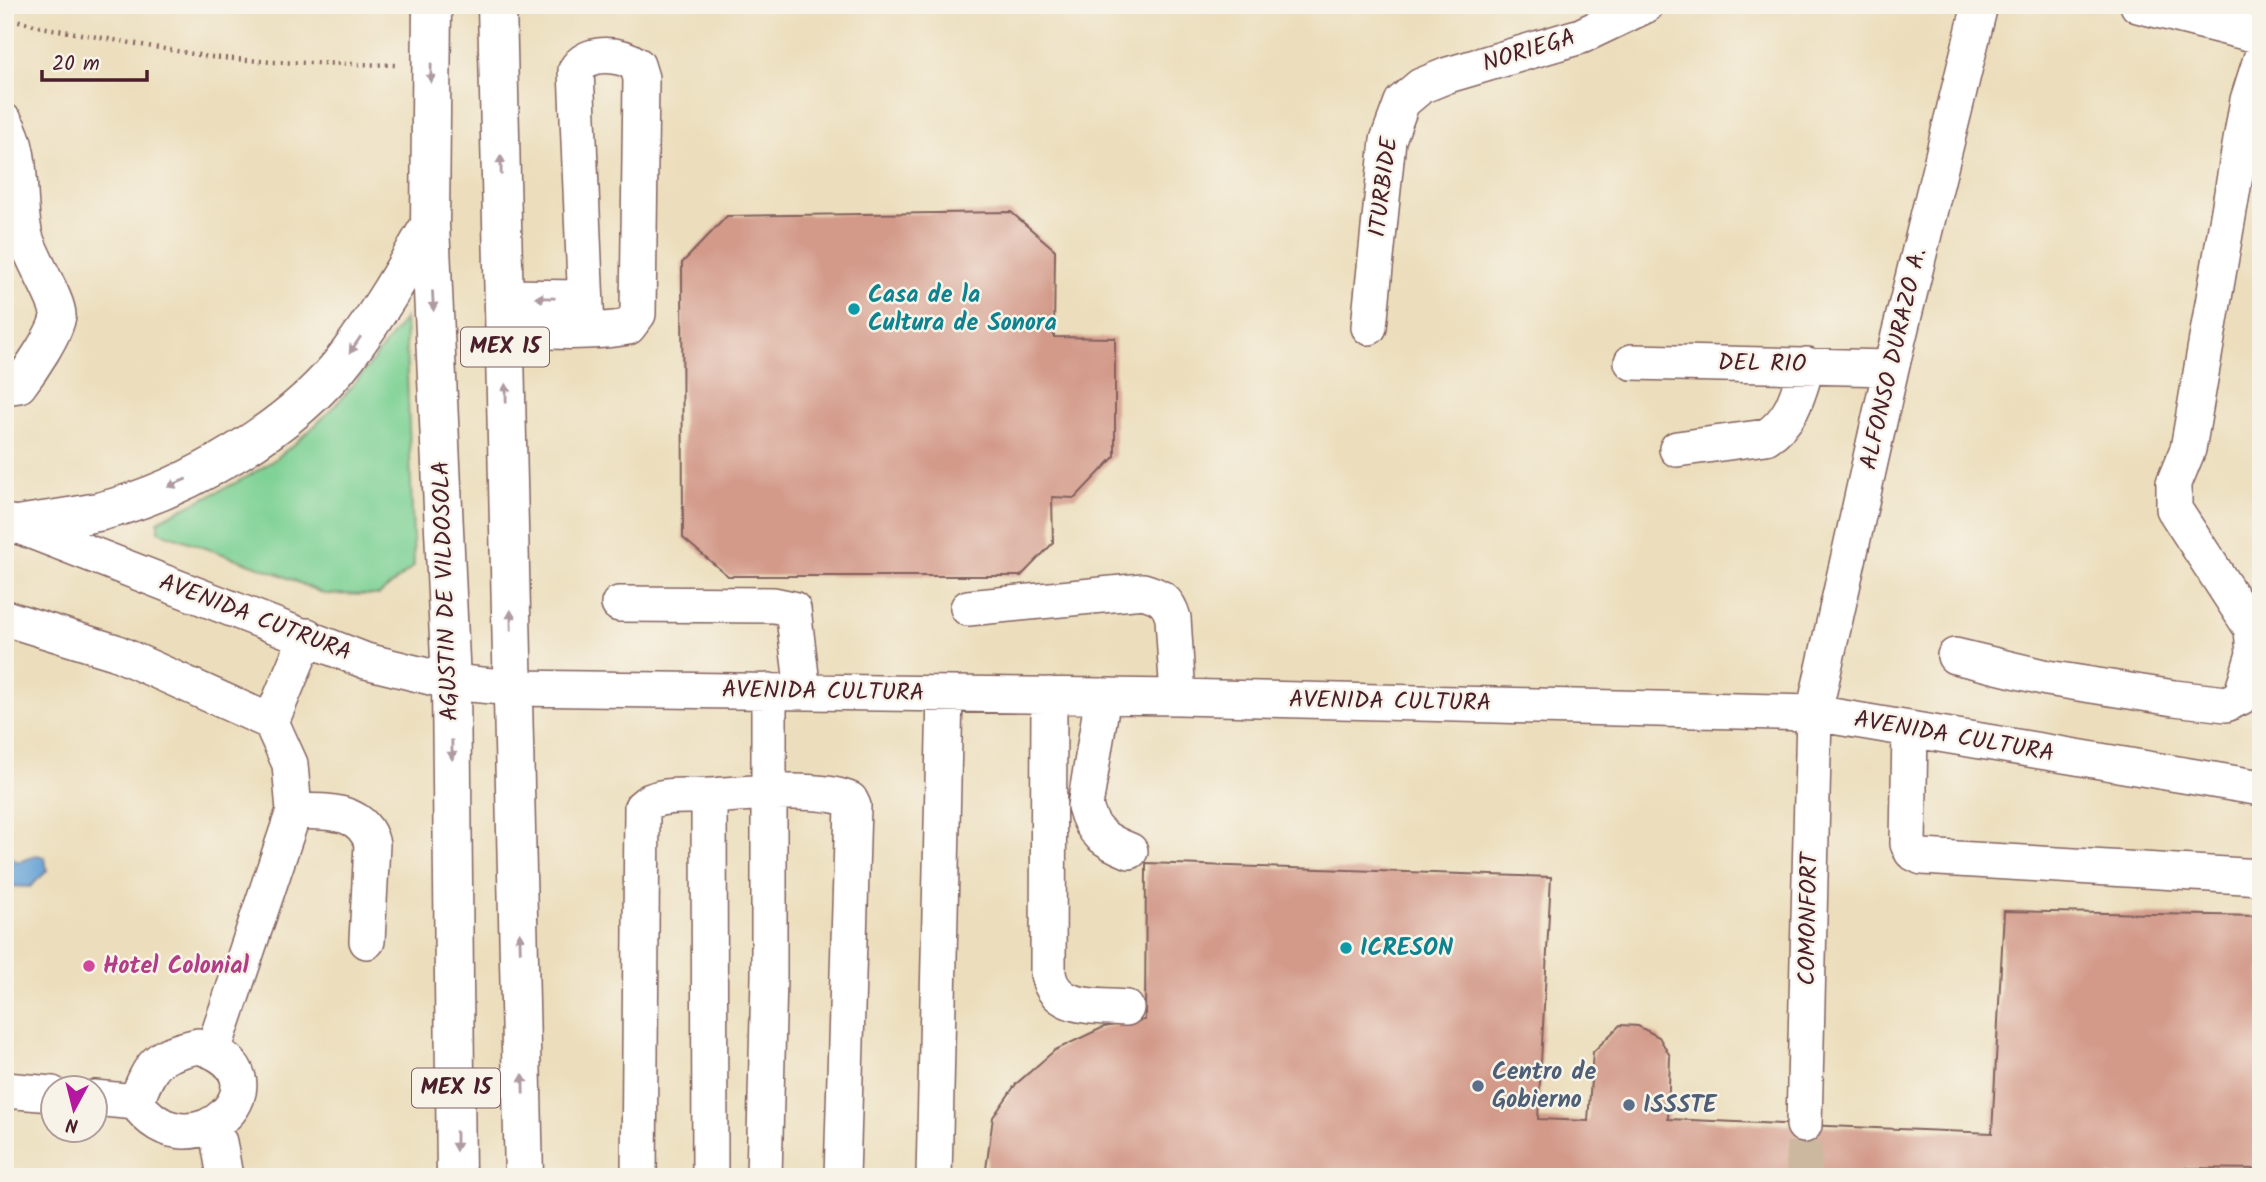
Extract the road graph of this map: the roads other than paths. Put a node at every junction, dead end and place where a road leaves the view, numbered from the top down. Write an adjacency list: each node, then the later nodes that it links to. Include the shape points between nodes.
1 (432, 5): 10 (main road, AGUSTIN DE VILDOSOLA / MEX 15, one-way to 10)
2 (497, 5): 11 (main road, MEX 15, one-way to 2)
3 (1646, 5): 8 (street, NORIEGA, via 1536,52)
4 (1980, 5): 16 (street, ALFONSO DURAZO A.)
5 (2138, 5): 6 (street)
6 (2261, 36)
7 (2261, 59): 24 (street, via 2249,100 2188,449 2172,491 2176,516 2252,629 2254,654 2245,691 2226,704 2174,698 2047,678)
8 (1448, 75): 13 (street, ITURBIDE, via 1421,86 1402,102 1393,119)
9 (5, 122): 17 (street, via 17,155 19,211 26,241 58,315 25,377 19,385)
10 (430, 225): 19 (main road, one-way to 19, via 346,358 311,396 273,427 194,476 145,496 102,510); 25 (main road, AGUSTIN DE VILDOSOLA / MEX 15, one-way to 25)
11 (504, 313): 12 (street); 26 (main road, MEX 15, one-way to 11)
12 (586, 315): 12 (street, via 576,70 588,57 618,57 637,65 641,78 638,314 628,327)
13 (1369, 327)
14 (1632, 362): 15 (street, DEL RIO)
15 (1807, 365): 16 (street, DEL RIO); 18 (street, via 1791,415 1777,430 1766,437)
16 (1891, 368): 32 (street, ALFONSO DURAZO A.)
17 (5, 387)
18 (1677, 449)
19 (12, 523): 23 (street, AVENIDA CUTRURA)
20 (619, 604): 27 (street, via 793,609 796,616)
21 (968, 608): 31 (street, via 1143,591 1160,596 1173,618)
22 (5, 618): 33 (street, via 115,652)
23 (307, 636): 25 (street, AVENIDA CUTRURA, via 366,661); 33 (street)
24 (1955, 656)
25 (451, 681): 26 (street, AVENIDA CUTRURA); 51 (main road, AGUSTIN DE VILDOSOLA / MEX 15, one-way to 51)
26 (512, 688): 27 (street, AVENIDA CULTURA); 52 (main road, MEX 15, one-way to 26)
27 (786, 692): 28 (street, AVENIDA CULTURA); 36 (street)
28 (945, 694): 29 (street, AVENIDA CULTURA); 57 (street)
29 (1049, 695): 30 (street, AVENIDA CULTURA); 42 (street, via 1051,989 1061,999)
30 (1103, 696): 31 (street, AVENIDA CULTURA); 39 (street, via 1085,806 1094,830 1105,841)
31 (1178, 697): 32 (street, AVENIDA CULTURA)
32 (1814, 713): 34 (street, AVENIDA CULTURA); 48 (street, COMONFORT)
33 (271, 722): 38 (street, via 289,764)
34 (1910, 730): 35 (street, AVENIDA CULTURA); 40 (street, via 1908,844 1922,858)
35 (2261, 788)
36 (769, 793): 37 (street); 55 (street); 56 (street, via 837,796 853,806)
37 (709, 796): 53 (street, via 662,798 642,807); 54 (street)
38 (294, 811): 41 (street, via 338,813 354,818 369,834); 43 (street)
39 (1130, 851)
40 (2261, 877)
41 (367, 941)
42 (1126, 1008)
43 (213, 1051): 47 (street, via 198,1046 157,1059); 49 (street, via 226,1061 238,1093 230,1129)
44 (5, 1090): 45 (street)
45 (38, 1093)
46 (108, 1099): 47 (street)
47 (136, 1102): 49 (street, via 146,1125 179,1151 203,1151)
48 (1804, 1125)
49 (219, 1142): 50 (street)
50 (225, 1177)
51 (456, 1177)
52 (524, 1177)
53 (639, 1177)
54 (710, 1177)
55 (764, 1177)
56 (842, 1177)
57 (934, 1177)

